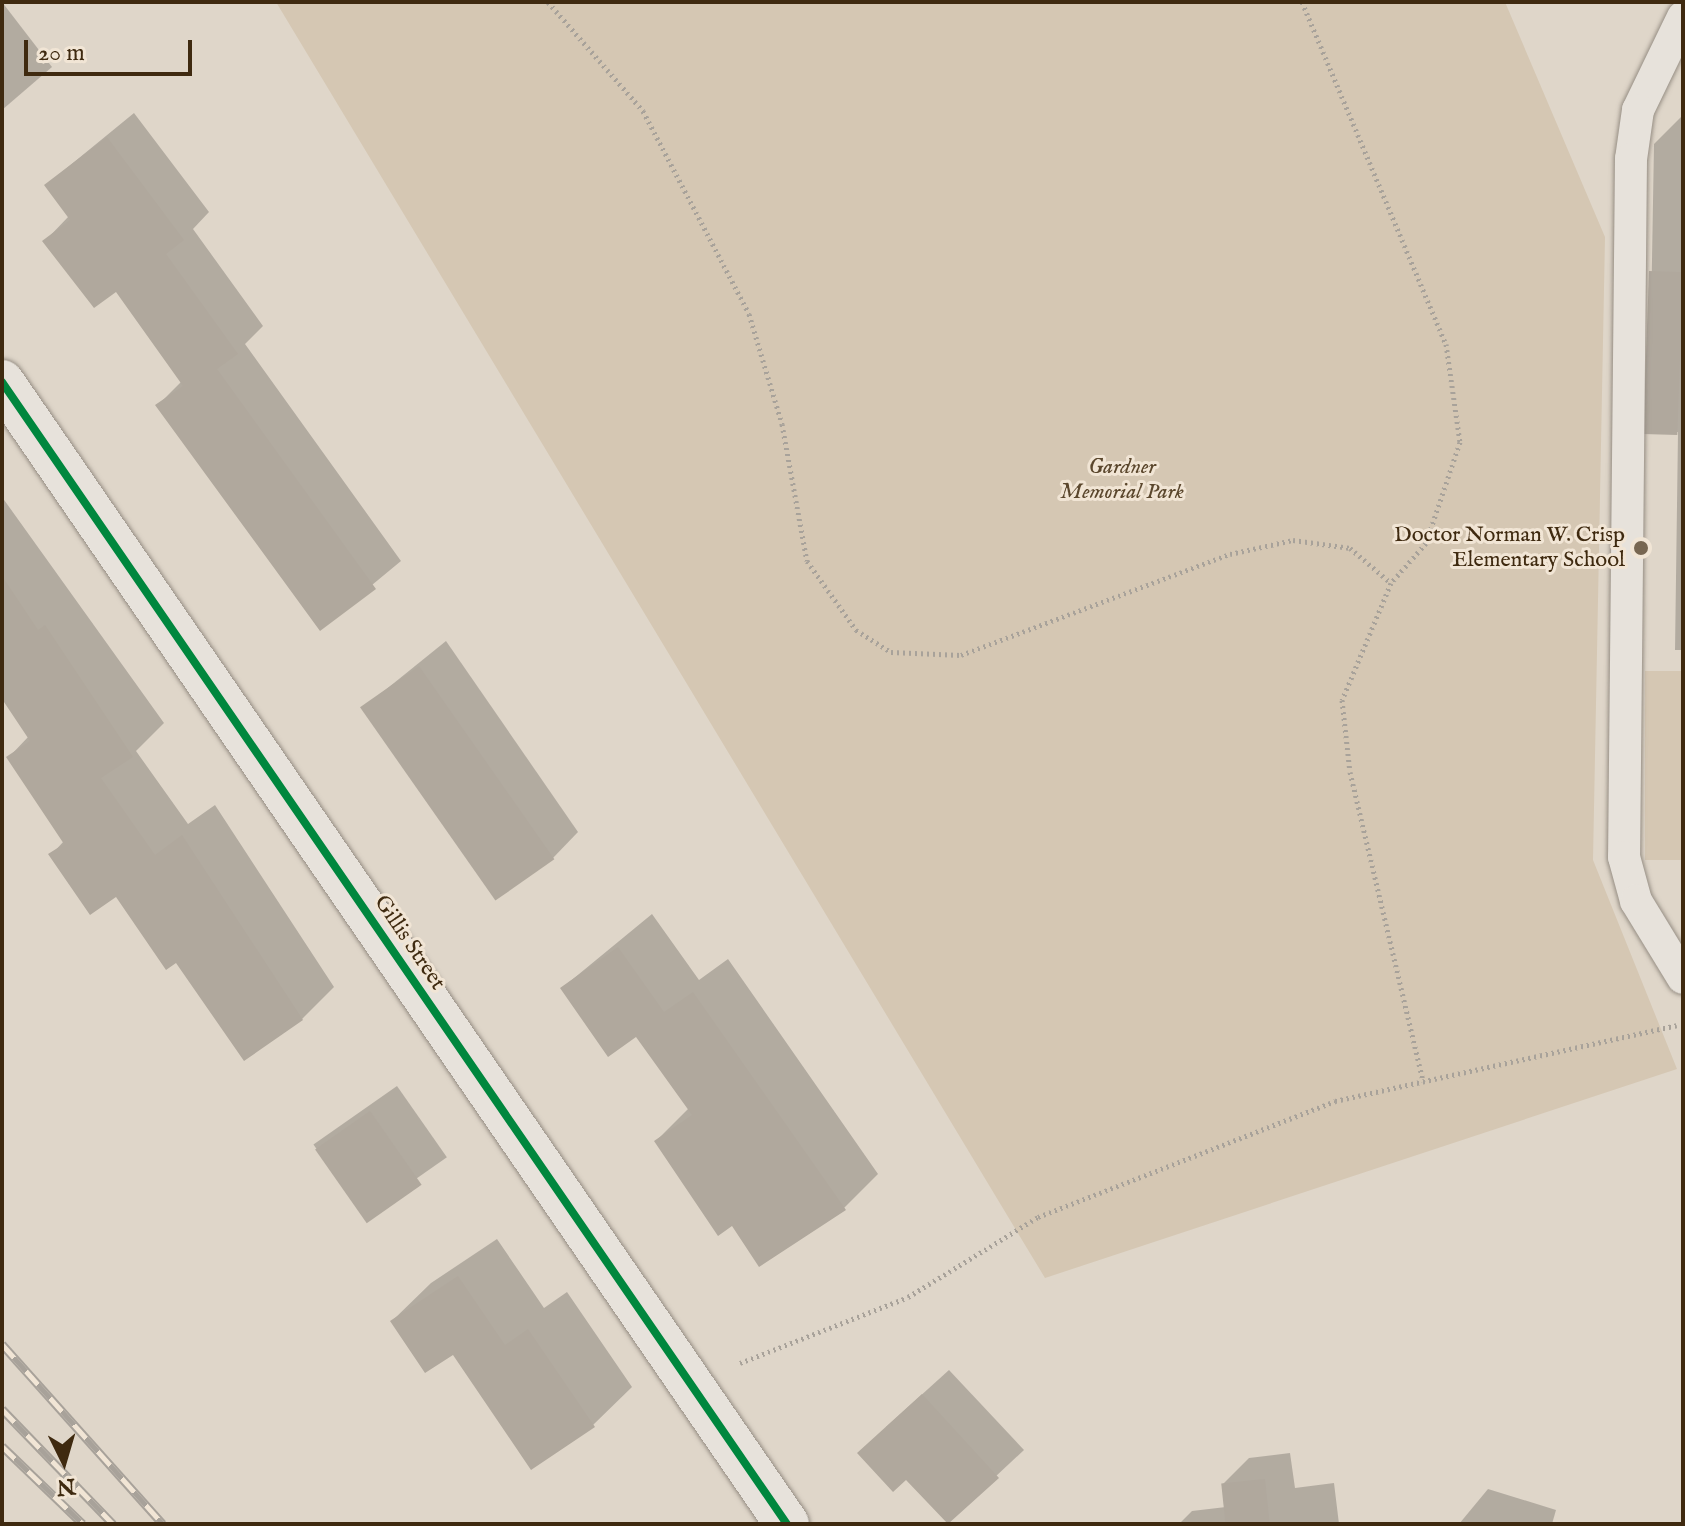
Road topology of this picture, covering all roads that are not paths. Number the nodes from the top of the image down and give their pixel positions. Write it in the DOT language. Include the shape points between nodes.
graph roads {
  1 [pos="1683,17"];
  2 [pos="2,382"];
  3 [pos="1683,978"];
  4 [pos="787,1524"];
  1 -- 3 [label="lane" via="1644,96 1631,159 1624,857 1636,901"];
  2 -- 4 [label="street, Gillis Street"];
}
